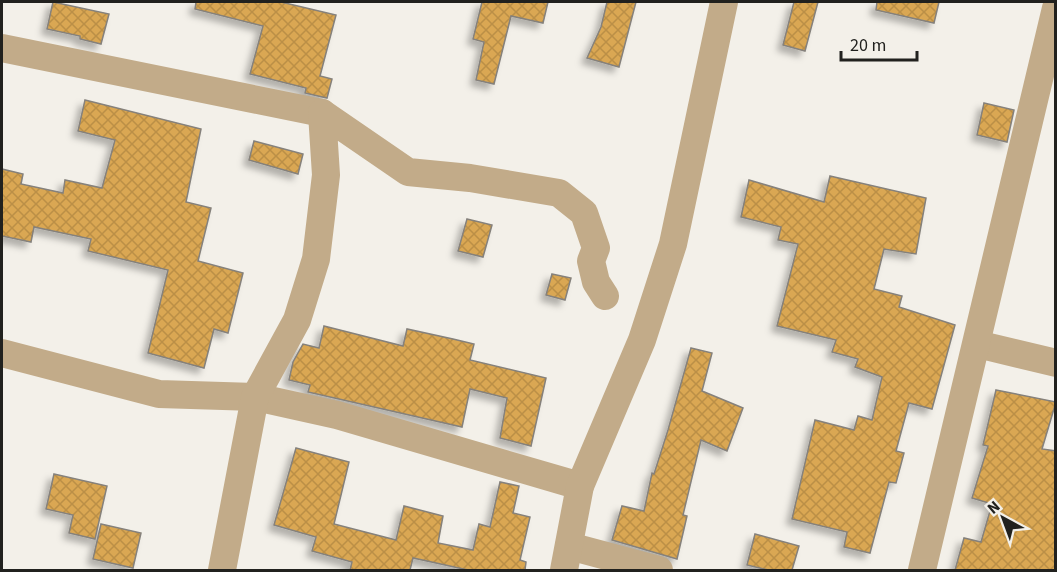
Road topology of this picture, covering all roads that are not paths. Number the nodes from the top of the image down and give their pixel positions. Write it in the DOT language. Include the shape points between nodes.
graph roads {
  1 [pos="724,2"];
  2 [pos="1056,8"];
  3 [pos="2,48"];
  4 [pos="1049,60"];
  5 [pos="322,113"];
  6 [pos="605,296"];
  7 [pos="977,345"];
  8 [pos="2,353"];
  9 [pos="1056,363"];
  10 [pos="255,397"];
  11 [pos="580,486"];
  12 [pos="566,558"];
  13 [pos="222,570"];
  14 [pos="659,570"];
  15 [pos="922,570"];
  1 -- 11 [label="street" via="674,244 642,340"];
  2 -- 4 [label="street"];
  3 -- 5 [label="street"];
  4 -- 7 [label="street" via="1004,218"];
  5 -- 6 [label="street" via="408,172 559,193 584,213 596,248 591,261 596,282"];
  5 -- 10 [label="street" via="326,175 316,259 297,320"];
  7 -- 9 [label="street"];
  7 -- 15 [label="street"];
  8 -- 10 [label="street" via="159,394"];
  10 -- 11 [label="street" via="337,415"];
  10 -- 13 [label="street"];
  11 -- 12 [label="street"];
  12 -- 14 [label="street"];
}
